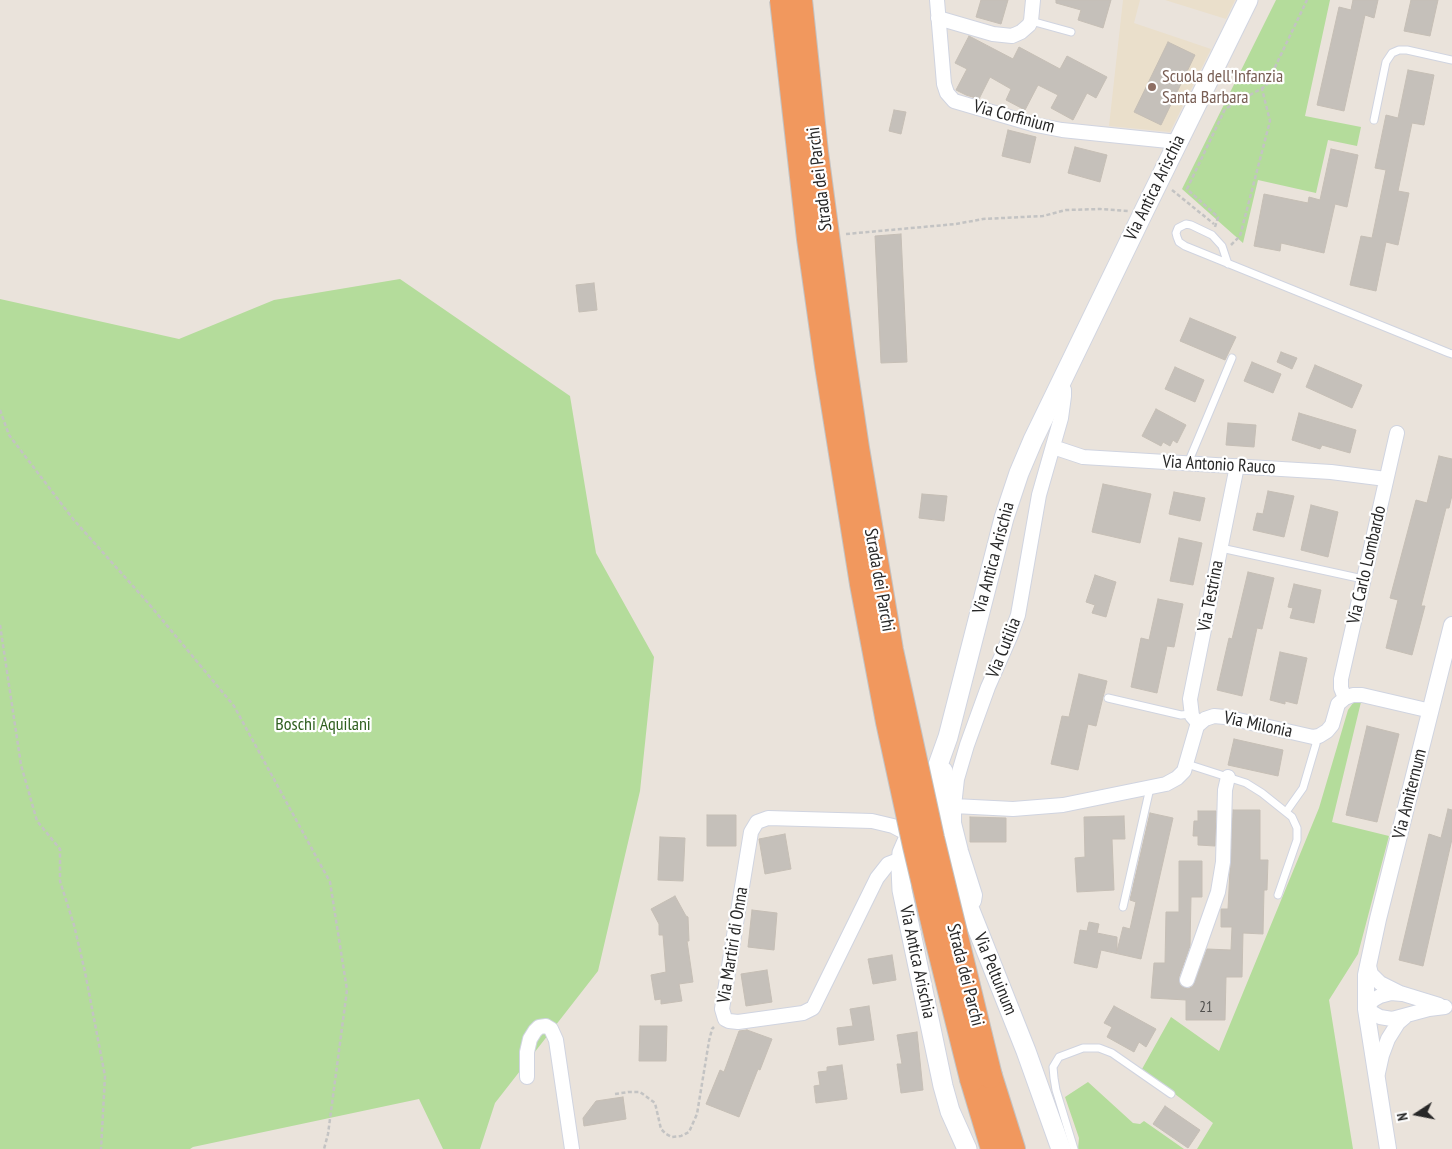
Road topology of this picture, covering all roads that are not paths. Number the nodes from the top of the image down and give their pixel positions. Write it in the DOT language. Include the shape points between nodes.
graph roads {
  1 [pos="782,0"];
  2 [pos="800,0"];
  3 [pos="937,0"];
  4 [pos="1033,0"];
  5 [pos="1248,0"];
  6 [pos="938,18"];
  7 [pos="1031,21"];
  8 [pos="1071,32"];
  9 [pos="1452,60"];
  10 [pos="1374,120"];
  11 [pos="1178,142"];
  12 [pos="1228,264"];
  13 [pos="1452,354"];
  14 [pos="1232,358"];
  15 [pos="1060,384"];
  16 [pos="1397,433"];
  17 [pos="1053,447"];
  18 [pos="1188,463"];
  19 [pos="1237,466"];
  20 [pos="1386,479"];
  21 [pos="1221,548"];
  22 [pos="1363,579"];
  23 [pos="1452,625"];
  24 [pos="1108,698"];
  25 [pos="1345,698"];
  26 [pos="1431,711"];
  27 [pos="1195,719"];
  28 [pos="1317,736"];
  29 [pos="948,737"];
  30 [pos="1187,764"];
  31 [pos="1228,777"];
  32 [pos="1150,788"];
  33 [pos="954,806"];
  34 [pos="1286,812"];
  35 [pos="910,835"];
  36 [pos="947,846"];
  37 [pos="901,863"];
  38 [pos="952,865"];
  39 [pos="1278,895"];
  40 [pos="968,906"];
  41 [pos="1123,906"];
  42 [pos="1368,962"];
  43 [pos="1187,980"];
  44 [pos="1402,994"];
  45 [pos="1449,1008"];
  46 [pos="1366,1009"];
  47 [pos="1407,1016"];
  48 [pos="527,1077"];
  49 [pos="981,1077"];
  50 [pos="1378,1086"];
  51 [pos="1171,1094"];
  52 [pos="572,1149"];
  53 [pos="967,1149"];
  54 [pos="993,1149"];
  55 [pos="1013,1149"];
  56 [pos="1061,1149"];
  57 [pos="1074,1149"];
  58 [pos="1388,1149"];
  1 -- 49 [label="highway, Strada dei Parchi, bridge" via="812,258 862,584 888,722 937,939"];
  2 -- 49 [label="highway, Strada dei Parchi, bridge" via="816,152 857,448 891,650"];
  3 -- 6 [label="street, Via Corfinium"];
  4 -- 7 [label="street"];
  5 -- 11 [label="main road, Via Antica Arischia"];
  6 -- 7 [label="street" via="1006,36 1022,32"];
  6 -- 11 [label="street, Via Corfinium" via="944,84 954,101 1062,130"];
  7 -- 8 [label="lane"];
  9 -- 10 [label="lane" via="1406,50 1392,52 1386,62"];
  11 -- 15 [label="main road, Via Antica Arischia"];
  12 -- 12 [label="lane" via="1182,244 1176,233 1180,226 1188,224 1212,235 1225,251"];
  12 -- 13 [label="lane"];
  14 -- 18 [label="lane"];
  15 -- 17 [label="street, Via Cutilia" via="1064,400"];
  15 -- 29 [label="main road, Via Antica Arischia" via="1033,440 1008,505"];
  16 -- 20 [label="street, Via Carlo Lombardo"];
  17 -- 18 [label="street, Via Antonio Rauco" via="1084,457"];
  17 -- 33 [label="street, Via Cutilia" via="1040,490 1018,615 967,745 957,779"];
  18 -- 19 [label="street, Via Antonio Rauco"];
  19 -- 20 [label="street, Via Antonio Rauco"];
  19 -- 21 [label="street, Via Testrina"];
  20 -- 22 [label="street, Via Carlo Lombardo"];
  21 -- 22 [label="lane"];
  21 -- 27 [label="street, Via Testrina" via="1190,700"];
  22 -- 25 [label="street, Via Carlo Lombardo" via="1341,679"];
  23 -- 26 [label="street, Via Amiternum"];
  24 -- 27 [label="lane"];
  25 -- 26 [label="street" via="1362,695"];
  25 -- 28 [label="street, Via Milonia" via="1338,704 1330,728"];
  26 -- 42 [label="street, Via Amiternum"];
  27 -- 28 [label="street, Via Milonia" via="1222,716"];
  27 -- 30 [label="street, Via Milonia"];
  28 -- 34 [label="lane" via="1303,788"];
  29 -- 35 [label="main road, Via Antica Arischia"];
  29 -- 36 [label="main road, Via Peltuinum" via="941,793"];
  30 -- 31 [label="lane"];
  30 -- 32 [label="street, Via Milonia" via="1177,778"];
  31 -- 34 [label="lane" via="1258,790"];
  31 -- 43 [label="street" via="1218,892"];
  32 -- 33 [label="street, Via Milonia" via="1035,808"];
  32 -- 41 [label="lane"];
  33 -- 40 [label="street, Via Cutilia" via="956,832 975,896"];
  34 -- 39 [label="lane" via="1296,824 1297,836"];
  35 -- 36 [label="main road" via="918,830 933,831"];
  35 -- 37 [label="main road, Via Antica Arischia"];
  35 -- 37 [label="street, Via Martiri di Onna" via="872,821 768,818 756,822 751,832 722,1009 724,1016 729,1021 738,1022 803,1013 813,1008 877,878 888,864"];
  36 -- 38 [label="main road, Via Peltuinum"];
  37 -- 38 [label="main road" via="910,877 929,881 944,875"];
  37 -- 53 [label="main road, Via Antica Arischia" via="902,890 943,1086"];
  38 -- 40 [label="main road, Via Peltuinum"];
  40 -- 56 [label="main road, Via Peltuinum"];
  42 -- 44 [label="street" via="1376,981"];
  42 -- 46 [label="street, Via Amiternum"];
  44 -- 45 [label="street"];
  44 -- 46 [label="street" via="1380,996"];
  45 -- 47 [label="street" via="1425,1010"];
  46 -- 47 [label="street" via="1388,1019"];
  46 -- 50 [label="street, Via Amiternum"];
  47 -- 50 [label="street" via="1398,1023 1386,1043"];
  48 -- 52 [label="street" via="530,1040 534,1031 546,1026 556,1040"];
  49 -- 54 [label="highway, Strada dei Parchi"];
  49 -- 55 [label="highway, Strada dei Parchi"];
  50 -- 58 [label="street, Via Amiternum"];
  51 -- 57 [label="lane" via="1100,1048 1083,1048 1059,1057 1053,1067 1054,1078"];
}
